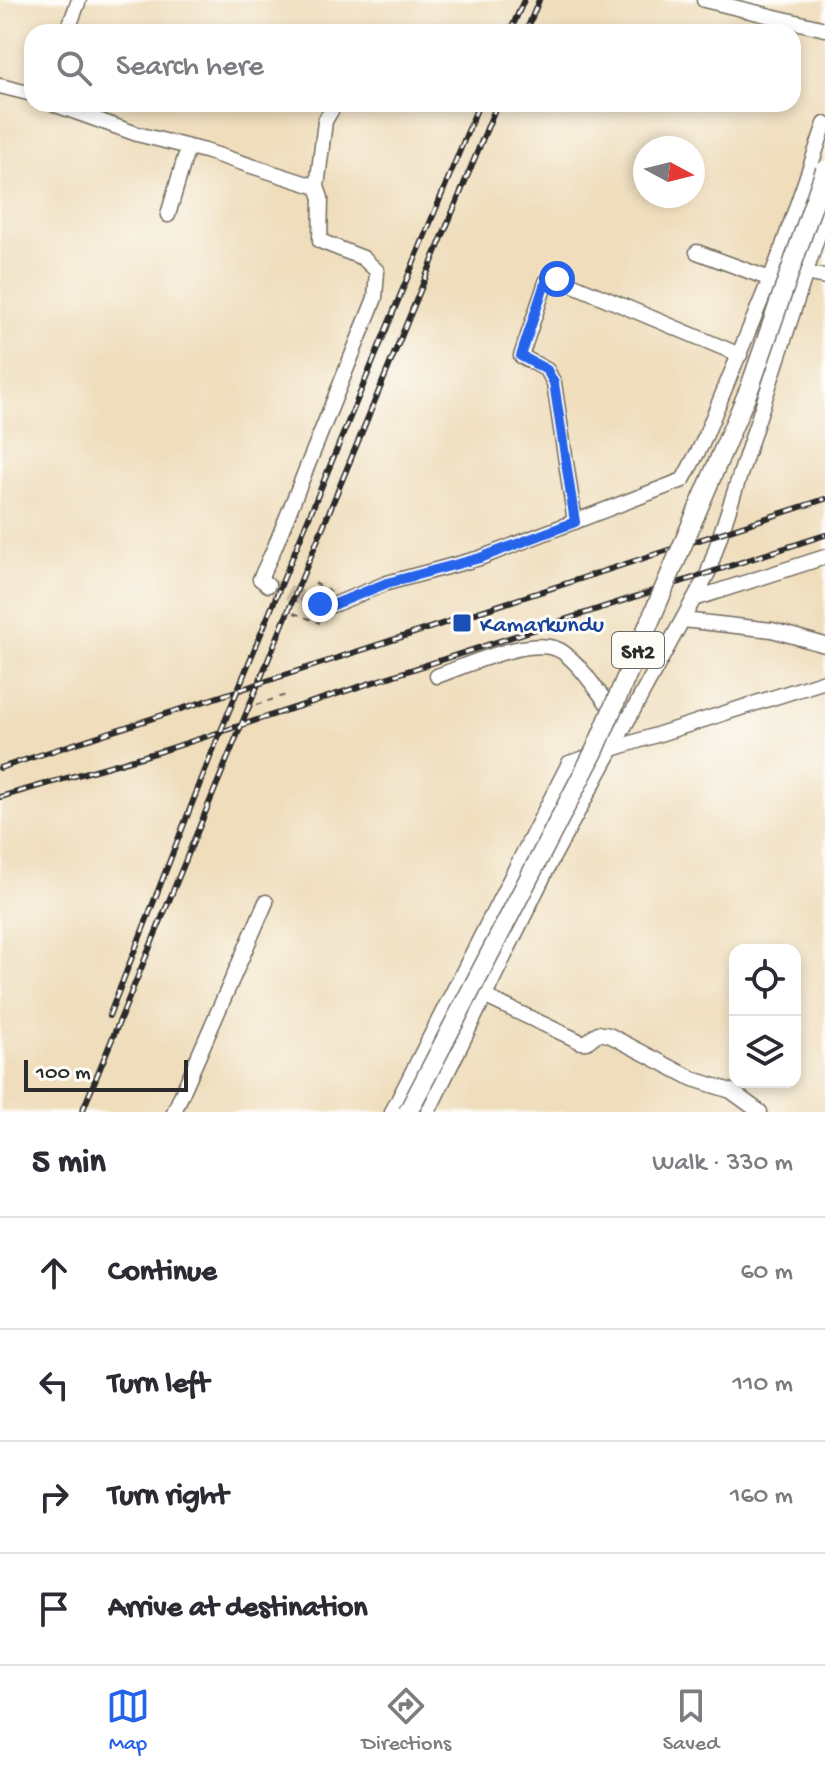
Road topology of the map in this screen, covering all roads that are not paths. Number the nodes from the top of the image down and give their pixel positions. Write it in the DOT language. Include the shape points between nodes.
graph roads {
  1 [pos="79,0"];
  2 [pos="704,0"];
  3 [pos="70,24"];
  4 [pos="825,29"];
  5 [pos="0,86"];
  6 [pos="24,92"];
  7 [pos="78,112"];
  8 [pos="330,112"];
  9 [pos="825,124"];
  10 [pos="188,147"];
  11 [pos="825,170"];
  12 [pos="317,187"];
  13 [pos="825,214"];
  14 [pos="168,215"];
  15 [pos="697,252"];
  16 [pos="805,273"];
  17 [pos="825,277"];
  18 [pos="770,279"];
  19 [pos="740,355"];
  20 [pos="575,522"];
  21 [pos="825,557"];
  22 [pos="268,585"];
  23 [pos="694,599"];
  24 [pos="309,600"];
  25 [pos="683,620"];
  26 [pos="825,645"];
  27 [pos="437,676"];
  28 [pos="825,681"];
  29 [pos="625,726"];
  30 [pos="613,749"];
  31 [pos="266,902"];
  32 [pos="486,997"];
  33 [pos="174,1112"];
  34 [pos="392,1112"];
  35 [pos="408,1112"];
  36 [pos="428,1112"];
  37 [pos="760,1112"];
  1 -- 3 [label="street"];
  2 -- 4 [label="street"];
  5 -- 6 [label="street"];
  7 -- 10 [label="street"];
  8 -- 12 [label="street"];
  9 -- 18 [label="street"];
  10 -- 12 [label="street"];
  10 -- 14 [label="street"];
  11 -- 35 [label="main road, SH2, bridge" via="750,387 601,736"];
  12 -- 22 [label="street" via="320,241 372,262 379,281 274,549 260,572"];
  13 -- 16 [label="street"];
  15 -- 18 [label="street"];
  16 -- 17 [label="street"];
  16 -- 23 [label="street" via="719,543"];
  18 -- 19 [label="street"];
  19 -- 20 [label="street" via="683,480"];
  19 -- 20 [label="street" via="571,284 553,278 546,282 521,356 547,370 554,383"];
  20 -- 24 [label="street" via="333,605"];
  21 -- 23 [label="street"];
  23 -- 25 [label="street"];
  25 -- 26 [label="street" via="772,630"];
  25 -- 29 [label="street"];
  27 -- 29 [label="street" via="549,645 565,654"];
  28 -- 30 [label="street"];
  29 -- 30 [label="street"];
  30 -- 32 [label="street" via="551,861"];
  30 -- 34 [label="street" via="574,759 563,769"];
  31 -- 33 [label="street"];
  32 -- 36 [label="street"];
  32 -- 37 [label="street" via="581,1042 598,1033 609,1035 669,1069 731,1091"];
}
